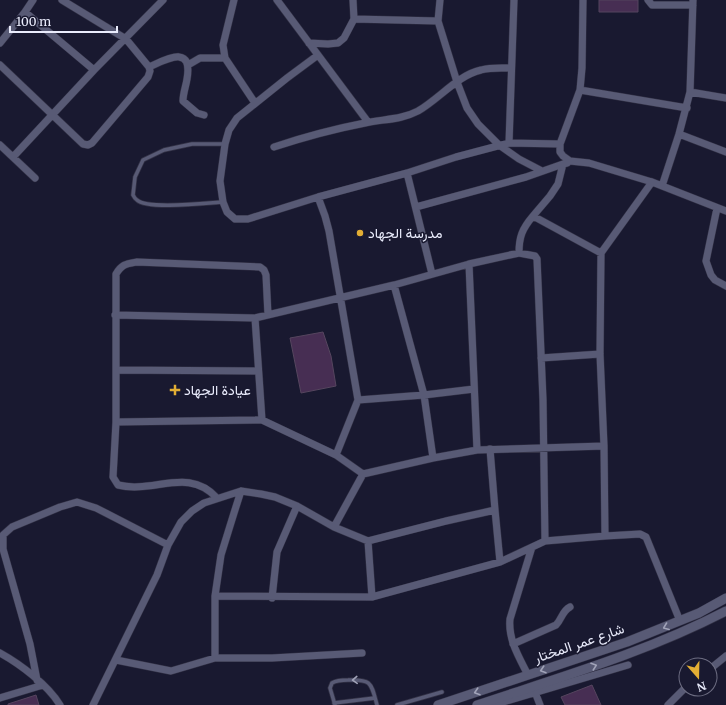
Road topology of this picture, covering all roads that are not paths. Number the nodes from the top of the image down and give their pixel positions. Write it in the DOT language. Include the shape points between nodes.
graph roads {
  1 [pos="33,0"];
  2 [pos="62,0"];
  3 [pos="163,0"];
  4 [pos="234,0"];
  5 [pos="277,0"];
  6 [pos="353,0"];
  7 [pos="440,0"];
  8 [pos="514,0"];
  9 [pos="583,0"];
  10 [pos="648,0"];
  11 [pos="693,3"];
  12 [pos="26,12"];
  13 [pos="354,19"];
  14 [pos="438,20"];
  15 [pos="126,39"];
  16 [pos="0,43"];
  17 [pos="310,43"];
  18 [pos="318,55"];
  19 [pos="225,58"];
  20 [pos="0,65"];
  21 [pos="188,65"];
  22 [pos="148,67"];
  23 [pos="511,68"];
  24 [pos="94,70"];
  25 [pos="457,82"];
  26 [pos="580,90"];
  27 [pos="690,92"];
  28 [pos="726,98"];
  29 [pos="255,103"];
  30 [pos="686,108"];
  31 [pos="204,114"];
  32 [pos="52,116"];
  33 [pos="368,122"];
  34 [pos="679,134"];
  35 [pos="509,143"];
  36 [pos="226,144"];
  37 [pos="560,144"];
  38 [pos="0,145"];
  39 [pos="499,145"];
  40 [pos="274,147"];
  41 [pos="726,152"];
  42 [pos="13,157"];
  43 [pos="574,161"];
  44 [pos="563,164"];
  45 [pos="542,171"];
  46 [pos="407,173"];
  47 [pos="35,178"];
  48 [pos="652,182"];
  49 [pos="662,186"];
  50 [pos="318,197"];
  51 [pos="223,202"];
  52 [pos="416,207"];
  53 [pos="717,208"];
  54 [pos="726,211"];
  55 [pos="533,216"];
  56 [pos="519,253"];
  57 [pos="601,253"];
  58 [pos="469,264"];
  59 [pos="432,274"];
  60 [pos="394,285"];
  61 [pos="726,286"];
  62 [pos="340,297"];
  63 [pos="115,315"];
  64 [pos="268,315"];
  65 [pos="255,318"];
  66 [pos="600,354"];
  67 [pos="541,358"];
  68 [pos="116,370"];
  69 [pos="258,370"];
  70 [pos="474,389"];
  71 [pos="424,395"];
  72 [pos="358,400"];
  73 [pos="262,420"];
  74 [pos="116,422"];
  75 [pos="604,446"];
  76 [pos="544,448"];
  77 [pos="490,449"];
  78 [pos="477,450"];
  79 [pos="336,455"];
  80 [pos="433,458"];
  81 [pos="363,474"];
  82 [pos="242,492"];
  83 [pos="217,498"];
  84 [pos="297,506"];
  85 [pos="495,510"];
  86 [pos="334,527"];
  87 [pos="604,536"];
  88 [pos="368,541"];
  89 [pos="545,541"];
  90 [pos="168,545"];
  91 [pos="532,547"];
  92 [pos="500,562"];
  93 [pos="215,596"];
  94 [pos="372,597"];
  95 [pos="272,598"];
  96 [pos="726,598"];
  97 [pos="570,607"];
  98 [pos="726,611"];
  99 [pos="680,621"];
  100 [pos="513,644"];
  101 [pos="0,653"];
  102 [pos="362,653"];
  103 [pos="726,656"];
  104 [pos="215,658"];
  105 [pos="116,660"];
  106 [pos="718,662"];
  107 [pos="628,665"];
  108 [pos="528,675"];
  109 [pos="40,682"];
  110 [pos="495,686"];
  111 [pos="442,692"];
  112 [pos="535,692"];
  113 [pos="678,696"];
  114 [pos="0,698"];
  115 [pos="375,698"];
  116 [pos="410,703"];
  117 [pos="498,703"];
  118 [pos="334,704"];
  119 [pos="60,705"];
  120 [pos="93,705"];
  121 [pos="377,705"];
  122 [pos="397,705"];
  123 [pos="438,705"];
  124 [pos="477,705"];
  125 [pos="540,705"];
  126 [pos="668,705"];
  1 -- 12 [label="street"];
  2 -- 15 [label="street"];
  3 -- 15 [label="street"];
  4 -- 19 [label="street" via="223,45"];
  5 -- 17 [label="street"];
  6 -- 13 [label="street"];
  7 -- 14 [label="street"];
  8 -- 23 [label="street"];
  9 -- 26 [label="street"];
  10 -- 11 [label="street" via="652,4"];
  11 -- 27 [label="street"];
  12 -- 16 [label="street"];
  12 -- 24 [label="street"];
  13 -- 14 [label="street"];
  13 -- 17 [label="street" via="347,34 338,43"];
  14 -- 25 [label="street"];
  15 -- 22 [label="street"];
  15 -- 24 [label="street"];
  17 -- 18 [label="street"];
  18 -- 29 [label="street"];
  18 -- 33 [label="street"];
  19 -- 21 [label="street" via="200,58"];
  19 -- 29 [label="street"];
  20 -- 32 [label="street"];
  21 -- 22 [label="street" via="186,59 181,56"];
  21 -- 31 [label="street" via="183,101 197,113"];
  22 -- 32 [label="street" via="148,77 92,143 83,144"];
  23 -- 25 [label="street" via="481,70"];
  23 -- 35 [label="street"];
  24 -- 32 [label="street"];
  25 -- 33 [label="street" via="417,111 395,119"];
  25 -- 39 [label="street" via="467,108 478,124"];
  26 -- 30 [label="street"];
  26 -- 37 [label="street"];
  27 -- 28 [label="street"];
  27 -- 30 [label="street"];
  29 -- 36 [label="street" via="237,118 229,130"];
  30 -- 34 [label="street"];
  32 -- 42 [label="street"];
  33 -- 40 [label="street"];
  34 -- 41 [label="street"];
  34 -- 49 [label="street"];
  35 -- 37 [label="street"];
  35 -- 39 [label="street"];
  36 -- 51 [label="street" via="220,181"];
  36 -- 51 [label="lane" via="192,144 164,150 143,160 134,177 133,195 137,201 146,204"];
  37 -- 43 [label="street" via="563,156"];
  38 -- 42 [label="street"];
  39 -- 45 [label="street"];
  39 -- 46 [label="street"];
  42 -- 47 [label="street"];
  43 -- 44 [label="street"];
  43 -- 48 [label="street"];
  44 -- 45 [label="street"];
  44 -- 55 [label="street" via="558,184"];
  45 -- 52 [label="street"];
  46 -- 50 [label="street"];
  46 -- 52 [label="street"];
  48 -- 49 [label="street"];
  48 -- 57 [label="street"];
  49 -- 53 [label="street"];
  50 -- 51 [label="street" via="248,219 236,218 227,212"];
  50 -- 62 [label="street" via="329,232"];
  52 -- 59 [label="street"];
  53 -- 54 [label="street"];
  53 -- 61 [label="street" via="706,261 711,275"];
  55 -- 56 [label="street" via="521,234"];
  55 -- 57 [label="street"];
  56 -- 58 [label="street"];
  56 -- 67 [label="street" via="535,256 537,259"];
  57 -- 66 [label="street"];
  58 -- 59 [label="street"];
  58 -- 70 [label="street"];
  59 -- 60 [label="street"];
  60 -- 62 [label="street"];
  60 -- 71 [label="street"];
  62 -- 64 [label="street"];
  62 -- 72 [label="street"];
  63 -- 64 [label="street" via="116,274 120,267 137,262 260,267 266,275"];
  63 -- 65 [label="street"];
  63 -- 68 [label="street"];
  64 -- 65 [label="street"];
  65 -- 69 [label="street"];
  66 -- 67 [label="street"];
  66 -- 75 [label="street"];
  67 -- 76 [label="street"];
  68 -- 69 [label="street"];
  68 -- 74 [label="street"];
  69 -- 73 [label="street"];
  70 -- 71 [label="street"];
  70 -- 78 [label="street"];
  71 -- 72 [label="street"];
  71 -- 80 [label="street"];
  72 -- 79 [label="street"];
  73 -- 74 [label="street"];
  73 -- 79 [label="street"];
  74 -- 83 [label="street" via="113,477 118,485 127,487 192,482 210,490"];
  75 -- 76 [label="street"];
  75 -- 87 [label="street"];
  76 -- 77 [label="street"];
  76 -- 89 [label="street"];
  77 -- 78 [label="street"];
  77 -- 85 [label="street"];
  78 -- 80 [label="street"];
  79 -- 81 [label="street"];
  80 -- 81 [label="street"];
  81 -- 86 [label="street"];
  82 -- 83 [label="street"];
  82 -- 84 [label="street" via="275,497"];
  82 -- 93 [label="street" via="221,555"];
  83 -- 90 [label="street" via="192,511 181,522"];
  84 -- 86 [label="street"];
  84 -- 95 [label="street" via="277,552"];
  85 -- 88 [label="street"];
  85 -- 92 [label="street"];
  86 -- 88 [label="street"];
  87 -- 89 [label="street"];
  87 -- 99 [label="street" via="640,534 646,537"];
  88 -- 94 [label="street"];
  89 -- 91 [label="street"];
  90 -- 105 [label="street"];
  90 -- 109 [label="street" via="96,508 78,502 12,528 3,536 3,549"];
  91 -- 92 [label="street"];
  91 -- 100 [label="street" via="510,619 509,628"];
  92 -- 94 [label="street"];
  93 -- 95 [label="street"];
  93 -- 104 [label="street"];
  94 -- 95 [label="street"];
  96 -- 99 [label="street, شارع عمر المختار"];
  97 -- 100 [label="street" via="556,625"];
  117 -- 98 [label="street, شارع عمر المختار, one-way" via="679,635"];
  99 -- 108 [label="street, شارع عمر المختار, one-way" via="628,642"];
  100 -- 108 [label="street"];
  101 -- 109 [label="street"];
  102 -- 104 [label="street"];
  103 -- 106 [label="street"];
  104 -- 105 [label="street" via="171,671"];
  105 -- 120 [label="street"];
  107 -- 112 [label="street"];
  108 -- 110 [label="street, شارع عمر المختار"];
  109 -- 114 [label="street"];
  109 -- 119 [label="street"];
  110 -- 117 [label="street"];
  110 -- 123 [label="street, شارع عمر المختار, one-way"];
  111 -- 116 [label="lane"];
  112 -- 117 [label="street"];
  112 -- 125 [label="street"];
  113 -- 126 [label="street"];
  115 -- 118 [label="lane"];
  115 -- 118 [label="lane, one-way" via="372,687 366,681 337,681 332,683 330,688"];
  115 -- 121 [label="lane"];
  116 -- 122 [label="lane"];
  117 -- 124 [label="street, شارع عمر المختار"];
}
